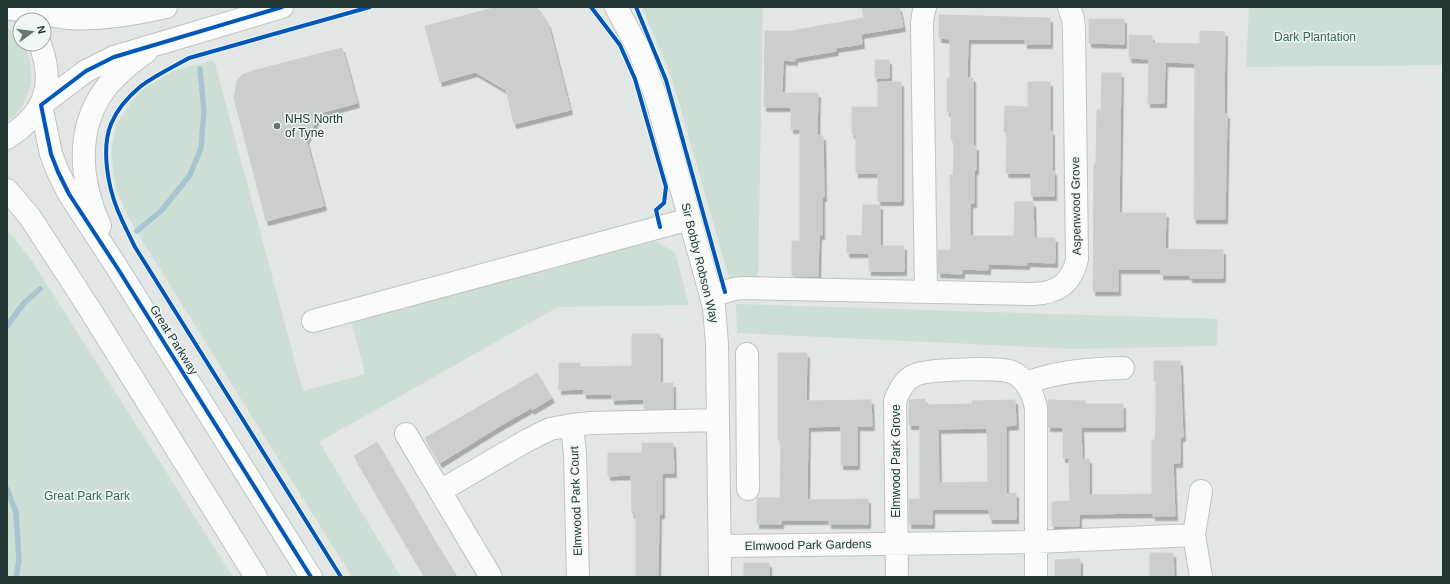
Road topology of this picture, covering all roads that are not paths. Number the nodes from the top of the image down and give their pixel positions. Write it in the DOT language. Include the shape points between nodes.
graph roads {
  1 [pos="166,7"];
  2 [pos="282,7"];
  3 [pos="925,7"];
  4 [pos="1069,7"];
  5 [pos="616,8"];
  6 [pos="52,16"];
  7 [pos="156,46"];
  8 [pos="43,52"];
  9 [pos="42,105"];
  10 [pos="7,138"];
  11 [pos="7,190"];
  12 [pos="690,219"];
  13 [pos="118,269"];
  14 [pos="926,292"];
  15 [pos="711,296"];
  16 [pos="312,321"];
  17 [pos="1123,368"];
  18 [pos="717,373"];
  19 [pos="1026,383"];
  20 [pos="718,420"];
  21 [pos="572,425"];
  22 [pos="406,434"];
  23 [pos="719,470"];
  24 [pos="1201,491"];
  25 [pos="440,492"];
  26 [pos="1194,535"];
  27 [pos="1036,542"];
  28 [pos="896,543"];
  29 [pos="720,546"];
  30 [pos="256,577"];
  31 [pos="311,577"];
  32 [pos="491,577"];
  33 [pos="578,577"];
  34 [pos="720,577"];
  35 [pos="896,577"];
  36 [pos="1036,577"];
  37 [pos="1201,577"];
  1 -- 6 [label="street" via="110,17"];
  2 -- 7 [label="street"];
  3 -- 14 [label="street" via="922,32"];
  4 -- 14 [label="street, Aspenwood Grove" via="1074,29 1077,259 1073,272 1066,283 1055,290 1040,294"];
  5 -- 12 [label="street, Sir Bobby Robson Way" via="648,72"];
  7 -- 9 [label="street" via="114,57 86,71"];
  7 -- 13 [label="street" via="132,62 106,88 94,106 84,144 86,186"];
  8 -- 9 [label="street, Great Parkway" via="46,84"];
  9 -- 10 [label="street, Great Parkway" via="21,129"];
  9 -- 13 [label="street, Great Parkway" via="51,154 58,172 80,212"];
  11 -- 30 [label="street" via="30,217 69,277"];
  12 -- 15 [label="street, Sir Bobby Robson Way"];
  12 -- 16 [label="street"];
  13 -- 31 [label="street, Great Parkway"];
  14 -- 15 [label="street, Aspenwood Grove" via="743,288"];
  15 -- 18 [label="street, Sir Bobby Robson Way" via="717,329"];
  17 -- 19 [label="street" via="1059,373"];
  18 -- 20 [label="street, Sir Bobby Robson Way"];
  18 -- 23 [label="street" via="747,363 748,480"];
  19 -- 27 [label="street" via="1033,394 1036,408"];
  19 -- 28 [label="street, Elmwood Park Grove" via="1007,371 934,370 921,372 903,384 898,392 894,411"];
  20 -- 21 [label="street"];
  20 -- 23 [label="street, Sir Bobby Robson Way"];
  21 -- 25 [label="street" via="550,429 526,441"];
  21 -- 33 [label="street, Elmwood Park Court" via="576,455"];
  22 -- 25 [label="street"];
  23 -- 29 [label="street, Sir Bobby Robson Way"];
  24 -- 26 [label="street"];
  25 -- 32 [label="street"];
  26 -- 27 [label="street, Elmwood Park Gardens"];
  26 -- 37 [label="street"];
  27 -- 28 [label="street, Elmwood Park Gardens"];
  27 -- 36 [label="street"];
  28 -- 29 [label="street, Elmwood Park Gardens"];
  28 -- 35 [label="street"];
  29 -- 34 [label="street, Sir Bobby Robson Way"];
}
